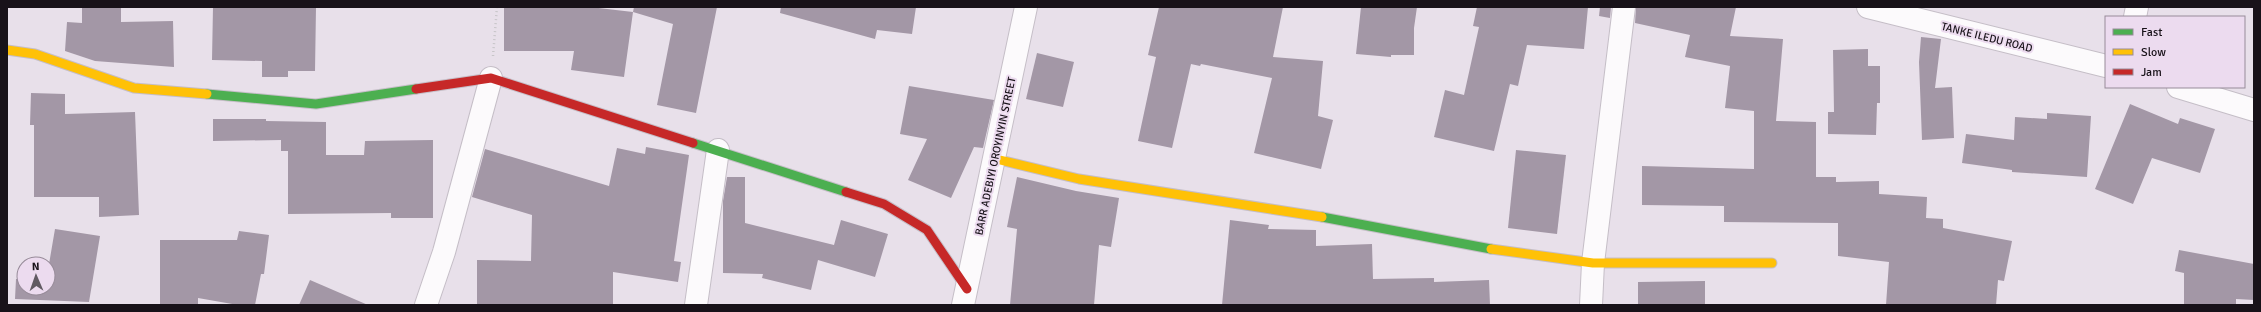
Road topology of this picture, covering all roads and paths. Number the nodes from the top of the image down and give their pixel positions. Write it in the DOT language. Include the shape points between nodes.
graph roads {
  1 [pos="497,7"];
  2 [pos="1026,7"];
  3 [pos="1624,7"];
  4 [pos="1880,8"];
  5 [pos="7,50"];
  6 [pos="2105,66"];
  7 [pos="491,78"];
  8 [pos="2181,88"];
  9 [pos="2254,110"];
  10 [pos="718,150"];
  11 [pos="996,159"];
  12 [pos="1593,262"];
  13 [pos="1772,263"];
  14 [pos="965,297"];
  15 [pos="426,305"];
  16 [pos="696,305"];
  17 [pos="1590,305"];
  1 -- 7 [label="path"];
  2 -- 11 [label="street, BARR ADEBIYI OROYINYIN STREET"];
  3 -- 12 [label="street"];
  4 -- 6 [label="street, TANKE ILEDU ROAD"];
  5 -- 7 [label="street" via="35,54 134,88 316,104"];
  7 -- 10 [label="street"];
  7 -- 15 [label="street" via="444,252"];
  8 -- 9 [label="street"];
  10 -- 14 [label="street" via="884,204 927,230"];
  10 -- 16 [label="street"];
  11 -- 12 [label="street" via="1079,179 1292,211 1505,252"];
  11 -- 14 [label="street, BARR ADEBIYI OROYINYIN STREET"];
  12 -- 13 [label="street"];
  12 -- 17 [label="street"];
}
